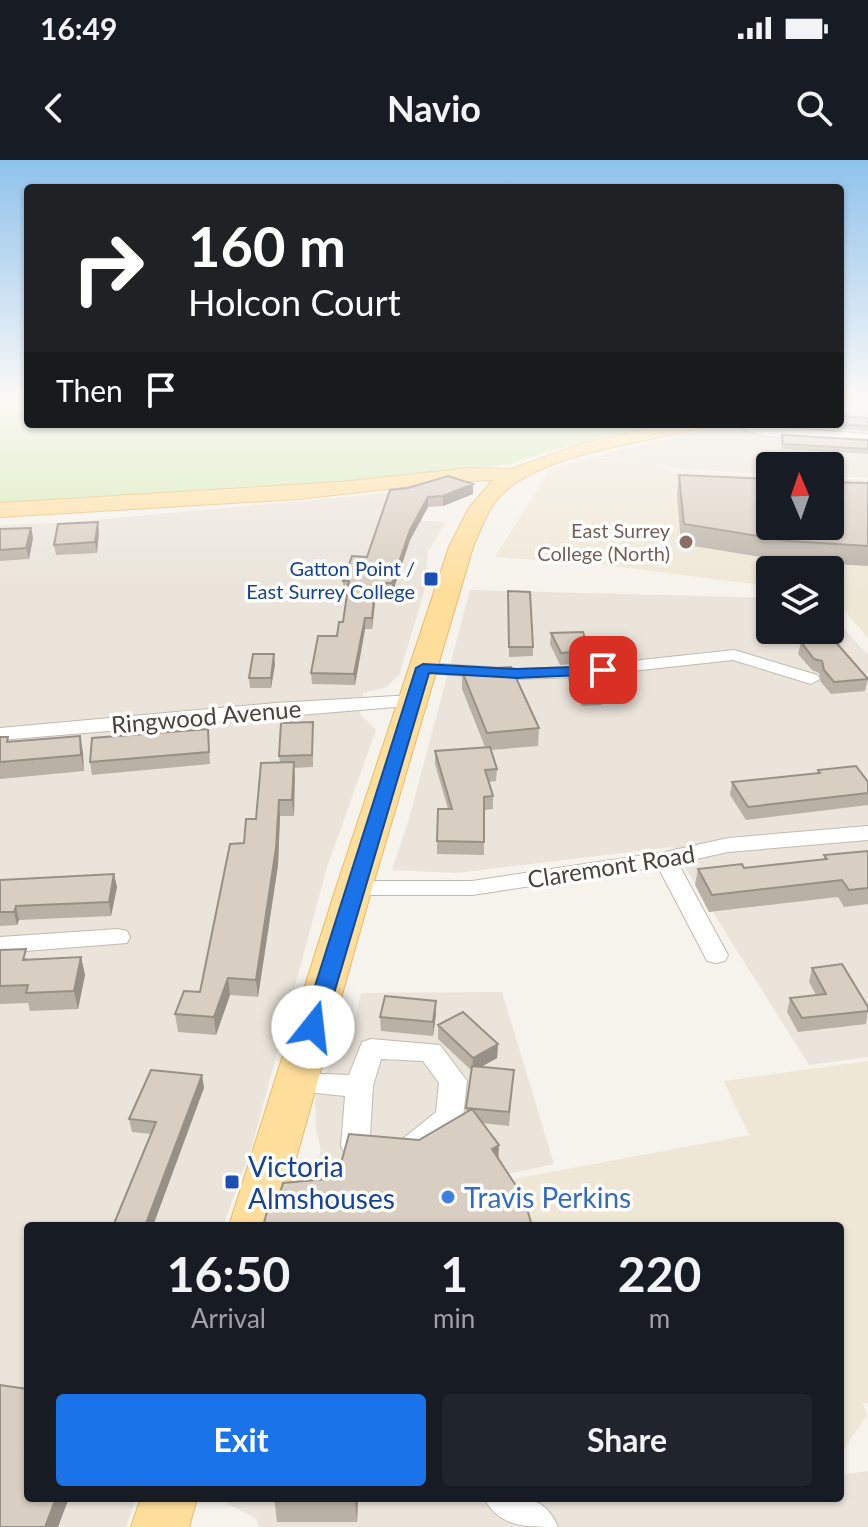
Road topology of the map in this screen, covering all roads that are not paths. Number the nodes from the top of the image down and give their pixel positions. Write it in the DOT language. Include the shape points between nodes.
graph roads {
  1 [pos="538,463"];
  2 [pos="512,475"];
  3 [pos="0,510"];
  4 [pos="811,679"];
  5 [pos="418,685"];
  6 [pos="0,734"];
  7 [pos="868,833"];
  8 [pos="665,859"];
  9 [pos="354,888"];
  10 [pos="118,937"];
  11 [pos="0,945"];
  12 [pos="716,955"];
  13 [pos="297,1083"];
  14 [pos="359,1086"];
  15 [pos="254,1222"];
  16 [pos="168,1502"];
  17 [pos="507,1502"];
  18 [pos="160,1527"];
  19 [pos="539,1527"];
  1 -- 2 [label="main road"];
  2 -- 3 [label="main road" via="482,473 270,494"];
  2 -- 5 [label="main road" via="495,489 461,547"];
  4 -- 5 [label="street, Ringwood Avenue" via="734,655"];
  5 -- 6 [label="street, Ringwood Avenue" via="276,709"];
  5 -- 9 [label="main road"];
  7 -- 8 [label="street, Claremont Road" via="728,845"];
  8 -- 9 [label="street, Claremont Road" via="472,888"];
  8 -- 12 [label="street"];
  9 -- 13 [label="main road"];
  10 -- 11 [label="street"];
  13 -- 14 [label="street"];
  13 -- 15 [label="main road"];
  16 -- 18 [label="main road"];
  17 -- 19 [label="street"];
}
